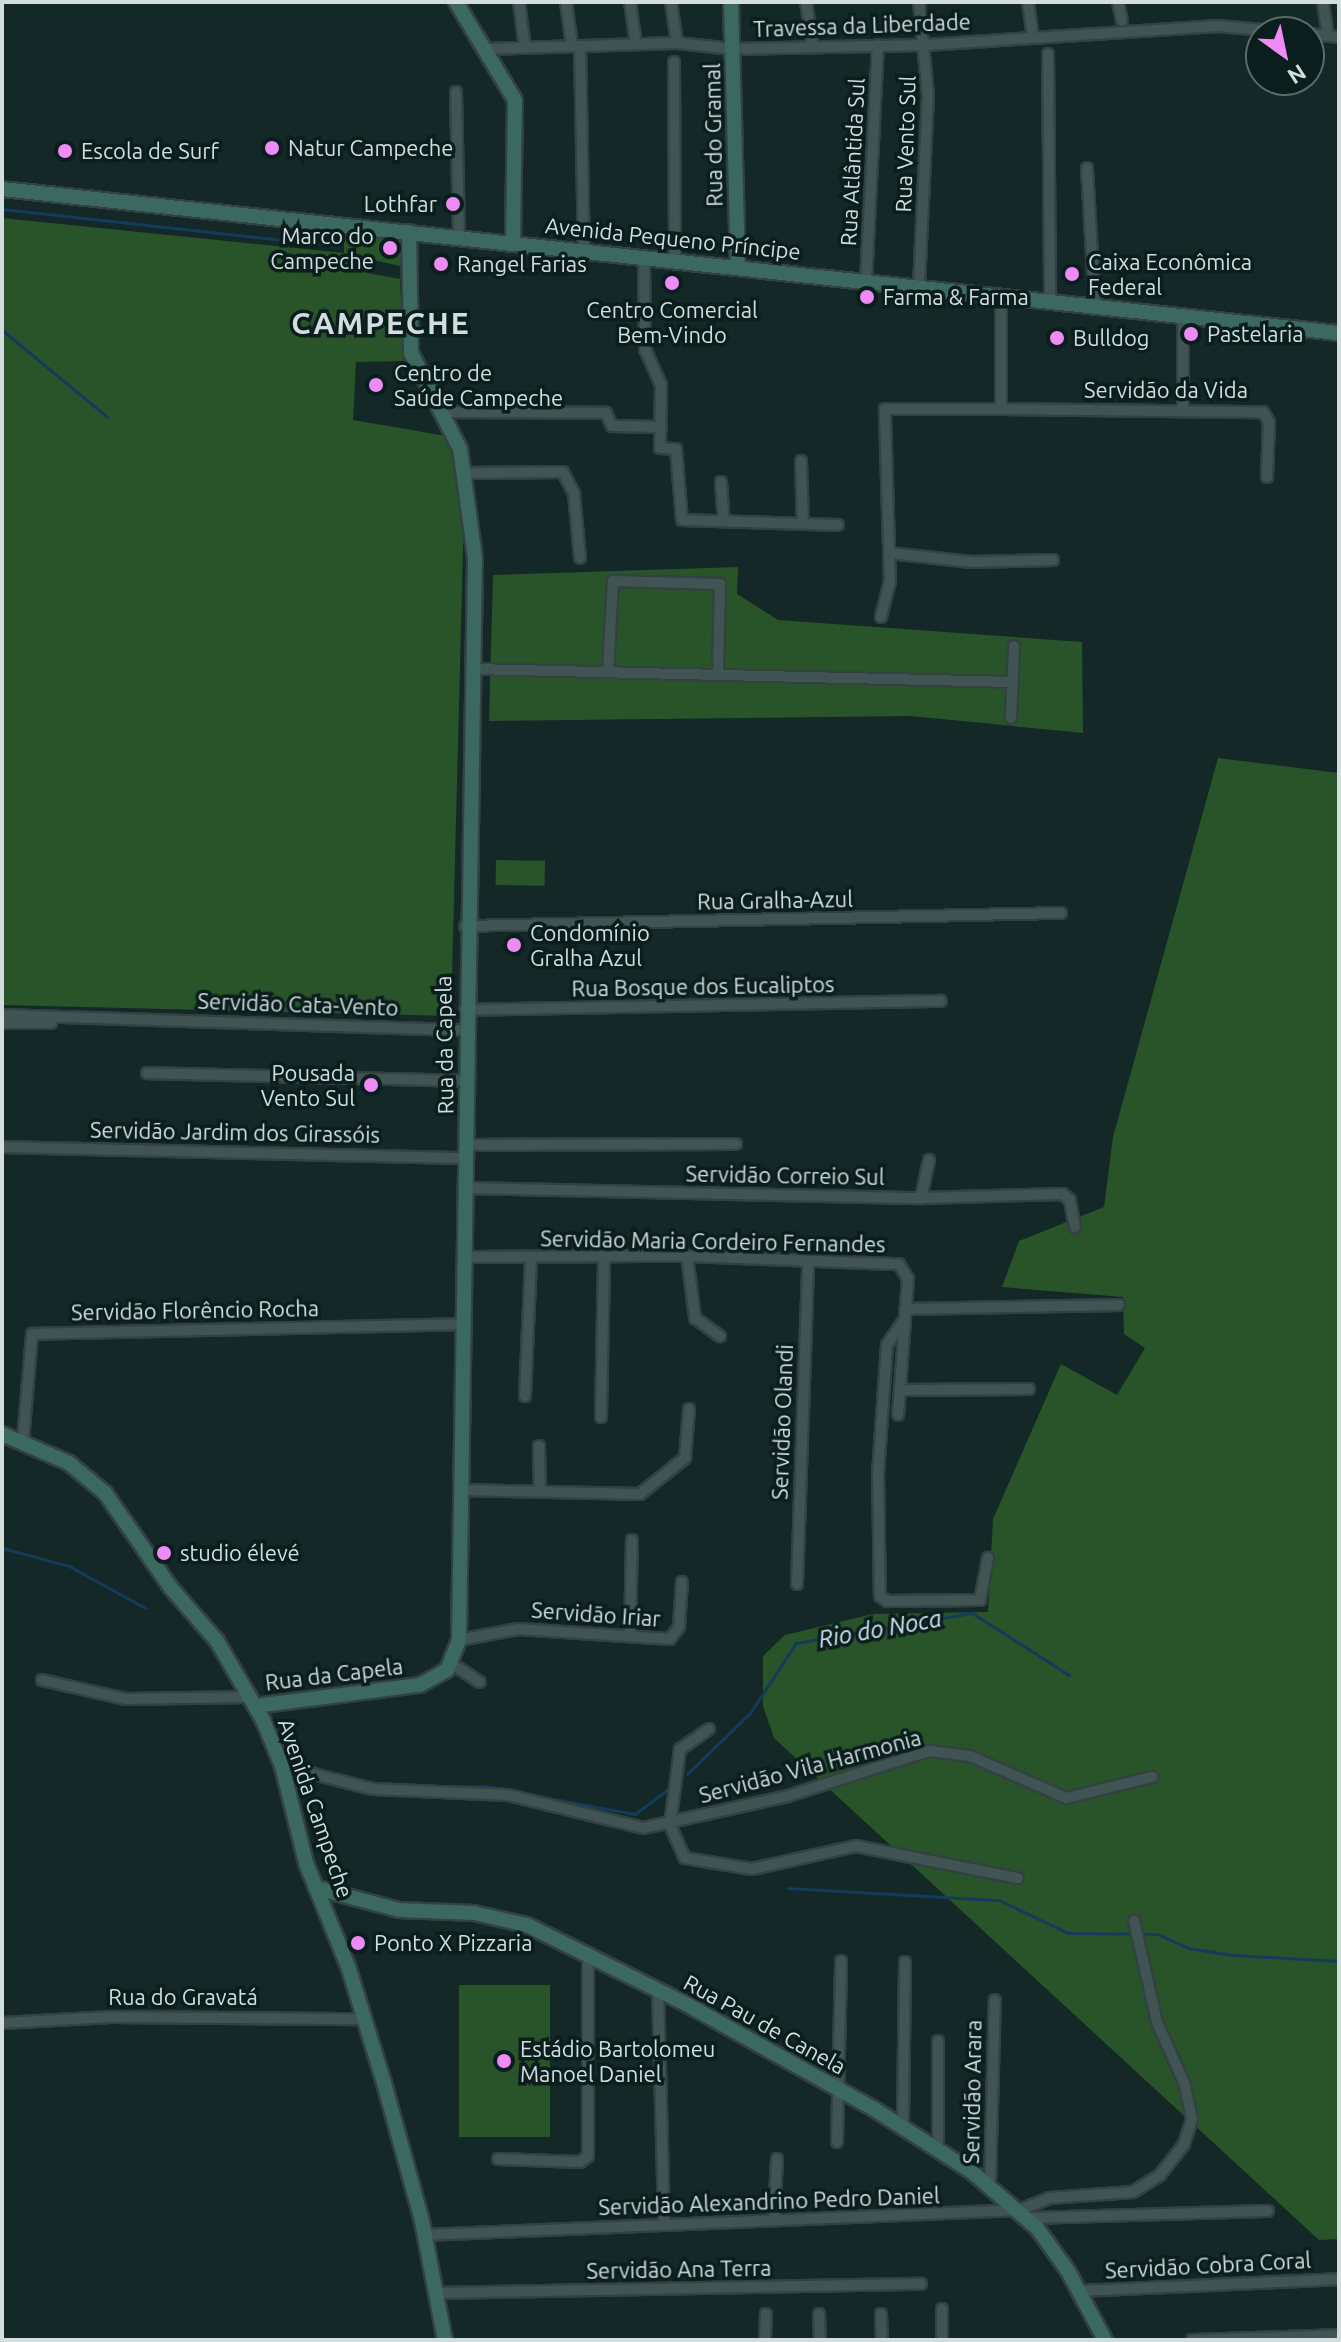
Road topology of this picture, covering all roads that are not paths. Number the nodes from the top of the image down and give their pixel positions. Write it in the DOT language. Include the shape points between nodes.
graph roads {
  1 [pos="456,2"];
  2 [pos="519,2"];
  3 [pos="566,2"];
  4 [pos="630,2"];
  5 [pos="671,2"];
  6 [pos="731,2"];
  7 [pos="806,2"];
  8 [pos="919,2"];
  9 [pos="1028,2"];
  10 [pos="1118,2"];
  11 [pos="1323,2"];
  12 [pos="1122,21"];
  13 [pos="1245,28"];
  14 [pos="1033,37"];
  15 [pos="1333,37"];
  16 [pos="677,43"];
  17 [pos="636,44"];
  18 [pos="878,45"];
  19 [pos="925,45"];
  20 [pos="576,46"];
  21 [pos="813,47"];
  22 [pos="525,48"];
  23 [pos="486,49"];
  24 [pos="733,49"];
  25 [pos="1048,54"];
  26 [pos="674,62"];
  27 [pos="456,92"];
  28 [pos="1087,168"];
  29 [pos="2,189"];
  30 [pos="409,232"];
  31 [pos="459,237"];
  32 [pos="513,243"];
  33 [pos="584,251"];
  34 [pos="644,257"];
  35 [pos="675,261"];
  36 [pos="738,267"];
  37 [pos="866,281"];
  38 [pos="919,287"];
  39 [pos="1001,296"];
  40 [pos="1050,302"];
  41 [pos="1095,306"];
  42 [pos="1183,316"];
  43 [pos="1339,333"];
  44 [pos="1001,409"];
  45 [pos="1183,411"];
  46 [pos="440,412"];
  47 [pos="661,427"];
  48 [pos="801,461"];
  49 [pos="465,473"];
  50 [pos="1267,477"];
  51 [pos="721,482"];
  52 [pos="724,521"];
  53 [pos="803,523"];
  54 [pos="838,525"];
  55 [pos="889,553"];
  56 [pos="580,558"];
  57 [pos="1053,560"];
  58 [pos="881,617"];
  59 [pos="1014,646"];
  60 [pos="473,669"];
  61 [pos="608,672"];
  62 [pos="718,675"];
  63 [pos="1013,682"];
  64 [pos="1011,718"];
  65 [pos="1061,913"];
  66 [pos="465,926"];
  67 [pos="941,1001"];
  68 [pos="465,1010"];
  69 [pos="2,1015"];
  70 [pos="42,1020"];
  71 [pos="2,1023"];
  72 [pos="465,1030"];
  73 [pos="147,1073"];
  74 [pos="466,1081"];
  75 [pos="736,1144"];
  76 [pos="2,1147"];
  77 [pos="467,1152"];
  78 [pos="929,1160"];
  79 [pos="467,1188"];
  80 [pos="921,1198"];
  81 [pos="1075,1228"];
  82 [pos="604,1256"];
  83 [pos="687,1256"];
  84 [pos="467,1257"];
  85 [pos="531,1257"];
  86 [pos="808,1261"];
  87 [pos="1119,1305"];
  88 [pos="905,1315"];
  89 [pos="466,1324"];
  90 [pos="720,1336"];
  91 [pos="1029,1389"];
  92 [pos="900,1390"];
  93 [pos="525,1396"];
  94 [pos="689,1409"];
  95 [pos="898,1415"];
  96 [pos="601,1417"];
  97 [pos="2,1434"];
  98 [pos="23,1440"];
  99 [pos="539,1446"];
  100 [pos="462,1490"];
  101 [pos="540,1492"];
  102 [pos="632,1540"];
  103 [pos="988,1558"];
  104 [pos="682,1582"];
  105 [pos="797,1584"];
  106 [pos="630,1635"];
  107 [pos="459,1640"];
  108 [pos="452,1664"];
  109 [pos="42,1680"];
  110 [pos="480,1682"];
  111 [pos="252,1701"];
  112 [pos="709,1729"];
  113 [pos="282,1766"];
  114 [pos="1152,1777"];
  115 [pos="670,1825"];
  116 [pos="1018,1878"];
  117 [pos="317,1888"];
  118 [pos="1136,1929"];
  119 [pos="588,1957"];
  120 [pos="841,1961"];
  121 [pos="905,1962"];
  122 [pos="658,1990"];
  123 [pos="995,2000"];
  124 [pos="365,2019"];
  125 [pos="2,2023"];
  126 [pos="938,2041"];
  127 [pos="838,2091"];
  128 [pos="903,2126"];
  129 [pos="837,2142"];
  130 [pos="938,2149"];
  131 [pos="498,2159"];
  132 [pos="777,2159"];
  133 [pos="990,2185"];
  134 [pos="1268,2211"];
  135 [pos="1024,2214"];
  136 [pos="774,2220"];
  137 [pos="664,2222"];
  138 [pos="425,2235"];
  139 [pos="1339,2279"];
  140 [pos="921,2284"];
  141 [pos="1079,2291"];
  142 [pos="438,2293"];
  143 [pos="942,2309"];
  144 [pos="766,2314"];
  145 [pos="819,2314"];
  146 [pos="881,2314"];
  147 [pos="1339,2335"];
  148 [pos="445,2340"];
  149 [pos="765,2340"];
  150 [pos="820,2340"];
  151 [pos="882,2340"];
  152 [pos="942,2340"];
  153 [pos="1105,2340"];
  154 [pos="1192,2340"];
  1 -- 23 [label="main road"];
  2 -- 22 [label="street"];
  3 -- 20 [label="street"];
  4 -- 17 [label="street"];
  5 -- 16 [label="street"];
  6 -- 24 [label="main road, Rua do Gramal"];
  7 -- 21 [label="street"];
  8 -- 19 [label="street, Rua Vento Sul"];
  9 -- 14 [label="street"];
  10 -- 12 [label="street"];
  11 -- 15 [label="street"];
  13 -- 14 [label="street, Travessa da Liberdade"];
  14 -- 19 [label="street, Travessa da Liberdade"];
  16 -- 17 [label="street, Travessa da Liberdade"];
  16 -- 24 [label="street, Travessa da Liberdade"];
  17 -- 20 [label="street, Travessa da Liberdade"];
  18 -- 19 [label="street, Travessa da Liberdade"];
  18 -- 21 [label="street, Travessa da Liberdade"];
  18 -- 37 [label="street, Rua Atlântida Sul"];
  19 -- 38 [label="street, Rua Vento Sul" via="928,95"];
  20 -- 22 [label="street, Travessa da Liberdade"];
  20 -- 33 [label="street"];
  21 -- 24 [label="street, Travessa da Liberdade"];
  22 -- 23 [label="street, Travessa da Liberdade"];
  23 -- 32 [label="main road" via="516,106"];
  24 -- 36 [label="main road, Rua do Gramal"];
  25 -- 40 [label="street"];
  26 -- 35 [label="street"];
  27 -- 31 [label="street"];
  28 -- 41 [label="street"];
  29 -- 30 [label="main road, Avenida Pequeno Príncipe"];
  30 -- 31 [label="main road, Avenida Pequeno Príncipe"];
  30 -- 46 [label="main road, Rua da Capela" via="411,353"];
  31 -- 32 [label="main road, Avenida Pequeno Príncipe"];
  32 -- 33 [label="main road, Avenida Pequeno Príncipe"];
  33 -- 34 [label="main road, Avenida Pequeno Príncipe"];
  34 -- 35 [label="main road, Avenida Pequeno Príncipe"];
  34 -- 47 [label="street" via="645,349 661,385"];
  35 -- 36 [label="main road, Avenida Pequeno Príncipe"];
  36 -- 37 [label="main road, Avenida Pequeno Príncipe"];
  37 -- 38 [label="main road, Avenida Pequeno Príncipe"];
  38 -- 39 [label="main road, Avenida Pequeno Príncipe"];
  39 -- 40 [label="main road, Avenida Pequeno Príncipe"];
  39 -- 44 [label="street"];
  40 -- 41 [label="main road, Avenida Pequeno Príncipe"];
  41 -- 42 [label="main road, Avenida Pequeno Príncipe"];
  42 -- 43 [label="main road, Avenida Pequeno Príncipe"];
  42 -- 45 [label="street"];
  44 -- 45 [label="street, Servidão da Vida"];
  44 -- 55 [label="street, Servidão da Vida" via="885,409"];
  45 -- 50 [label="street, Servidão da Vida" via="1263,412 1269,422"];
  46 -- 47 [label="street" via="606,413 612,426"];
  46 -- 49 [label="main road, Rua da Capela" via="455,437"];
  47 -- 52 [label="street" via="660,448 676,449 682,520"];
  48 -- 53 [label="street"];
  49 -- 56 [label="street" via="563,472 574,494"];
  49 -- 60 [label="main road, Rua da Capela" via="475,558"];
  51 -- 52 [label="street"];
  52 -- 53 [label="street"];
  53 -- 54 [label="street"];
  55 -- 57 [label="street" via="972,562"];
  55 -- 58 [label="street" via="889,589"];
  59 -- 63 [label="street"];
  60 -- 61 [label="street"];
  60 -- 66 [label="main road, Rua da Capela"];
  61 -- 62 [label="street"];
  61 -- 62 [label="street" via="613,581 720,584"];
  62 -- 63 [label="street"];
  63 -- 64 [label="street"];
  65 -- 66 [label="street, Rua Gralha-Azul"];
  66 -- 68 [label="main road, Rua da Capela"];
  67 -- 68 [label="street, Rua Bosque dos Eucaliptos"];
  68 -- 72 [label="main road, Rua da Capela"];
  69 -- 70 [label="street, Servidão Cata-Vento"];
  70 -- 71 [label="street, Servidão Cata-Vento"];
  70 -- 72 [label="street, Servidão Cata-Vento" via="177,1019"];
  72 -- 74 [label="main road, Rua da Capela"];
  73 -- 74 [label="street"];
  74 -- 77 [label="main road, Rua da Capela"];
  75 -- 77 [label="street, Servidão Jardim dos Girassóis"];
  76 -- 77 [label="street, Servidão Jardim dos Girassóis"];
  77 -- 79 [label="main road, Rua da Capela"];
  78 -- 80 [label="street"];
  79 -- 80 [label="street, Servidão Correio Sul"];
  79 -- 84 [label="main road, Rua da Capela"];
  80 -- 81 [label="street, Servidão Correio Sul" via="1063,1194 1070,1200"];
  82 -- 83 [label="street, Servidão Maria Cordeiro Fernandes"];
  82 -- 85 [label="street, Servidão Maria Cordeiro Fernandes"];
  82 -- 96 [label="street"];
  83 -- 86 [label="street, Servidão Maria Cordeiro Fernandes"];
  83 -- 90 [label="street" via="695,1318"];
  84 -- 85 [label="street, Servidão Maria Cordeiro Fernandes"];
  84 -- 89 [label="main road, Rua da Capela"];
  85 -- 93 [label="street"];
  86 -- 88 [label="street, Servidão Maria Cordeiro Fernandes" via="899,1264 908,1274"];
  86 -- 105 [label="street, Servidão Olandi"];
  87 -- 88 [label="street"];
  88 -- 92 [label="street, Servidão Maria Cordeiro Fernandes"];
  88 -- 103 [label="street" via="887,1345 878,1473 880,1596 887,1601 980,1600"];
  89 -- 98 [label="street, Servidão Florêncio Rocha" via="32,1334"];
  89 -- 100 [label="main road, Rua da Capela"];
  91 -- 92 [label="street"];
  92 -- 95 [label="street, Servidão Maria Cordeiro Fernandes"];
  94 -- 101 [label="street" via="685,1458 649,1490 613,1497"];
  97 -- 98 [label="main road, Avenida Campeche"];
  98 -- 111 [label="main road, Avenida Campeche" via="79,1469 116,1505 171,1588 217,1641"];
  99 -- 101 [label="street"];
  100 -- 101 [label="street"];
  100 -- 107 [label="main road, Rua da Capela"];
  102 -- 106 [label="street"];
  104 -- 106 [label="street, Servidão Iriar" via="675,1635"];
  106 -- 107 [label="street, Servidão Iriar" via="518,1629"];
  107 -- 108 [label="main road, Rua da Capela"];
  108 -- 110 [label="street"];
  108 -- 111 [label="main road, Rua da Capela" via="420,1685"];
  109 -- 111 [label="street, Rua da Capela" via="125,1699"];
  111 -- 113 [label="main road, Avenida Campeche"];
  112 -- 115 [label="street" via="680,1749"];
  113 -- 115 [label="street, Servidão Vila Harmonia" via="363,1788 490,1792 623,1826"];
  113 -- 117 [label="main road, Avenida Campeche"];
  114 -- 115 [label="street, Servidão Vila Harmonia" via="1066,1798 970,1756 929,1751 799,1793"];
  115 -- 116 [label="street" via="685,1858 737,1868 856,1846"];
  117 -- 119 [label="main road, Rua Pau de Canela" via="399,1910 474,1913 512,1921"];
  117 -- 124 [label="main road, Avenida Campeche"];
  118 -- 135 [label="street" via="1157,2022 1185,2085 1192,2119 1188,2137 1160,2175 1133,2192 1049,2198"];
  119 -- 122 [label="main road, Rua Pau de Canela"];
  119 -- 131 [label="street" via="588,2156 580,2162"];
  120 -- 127 [label="street"];
  121 -- 128 [label="street"];
  122 -- 127 [label="main road, Rua Pau de Canela"];
  122 -- 137 [label="street"];
  123 -- 133 [label="street, Servidão Arara"];
  124 -- 125 [label="street, Rua do Gravatá"];
  124 -- 138 [label="main road, Avenida Campeche"];
  126 -- 130 [label="street"];
  127 -- 128 [label="main road, Rua Pau de Canela"];
  127 -- 129 [label="street"];
  128 -- 130 [label="main road, Rua Pau de Canela"];
  130 -- 133 [label="main road, Rua Pau de Canela"];
  132 -- 136 [label="street"];
  133 -- 135 [label="main road, Rua Pau de Canela"];
  134 -- 135 [label="street, Servidão Alexandrino Pedro Daniel"];
  135 -- 136 [label="street, Servidão Alexandrino Pedro Daniel"];
  135 -- 141 [label="main road, Rua Pau de Canela"];
  136 -- 137 [label="street, Servidão Alexandrino Pedro Daniel"];
  137 -- 138 [label="street, Servidão Alexandrino Pedro Daniel" via="534,2234"];
  138 -- 142 [label="main road, Avenida Campeche"];
  139 -- 141 [label="street, Servidão Cobra Coral"];
  140 -- 142 [label="street, Servidão Ana Terra"];
  141 -- 153 [label="main road, Rua Pau de Canela"];
  142 -- 148 [label="main road, Avenida Campeche"];
  143 -- 152 [label="street"];
  144 -- 149 [label="street"];
  145 -- 150 [label="street"];
  146 -- 151 [label="street"];
  147 -- 154 [label="street"];
}
